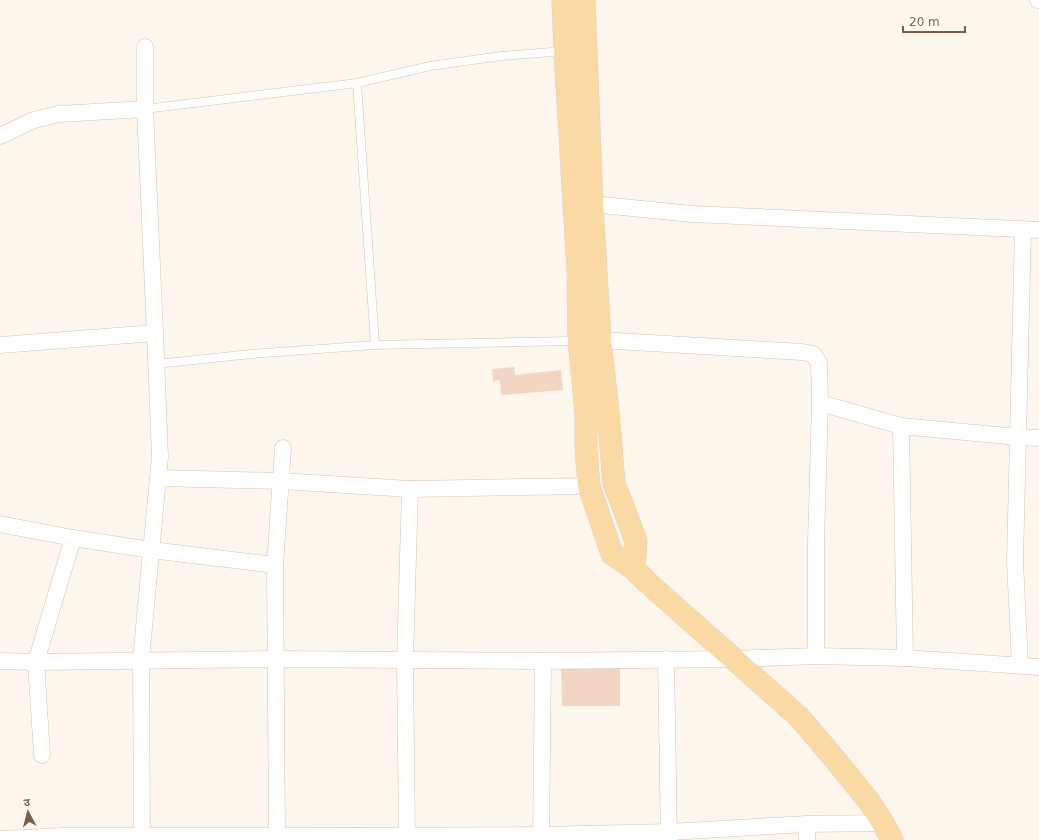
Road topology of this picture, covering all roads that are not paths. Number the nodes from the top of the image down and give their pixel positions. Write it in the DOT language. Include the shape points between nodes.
graph roads {
  1 [pos="563,0"];
  2 [pos="584,0"];
  3 [pos="145,47"];
  4 [pos="565,51"];
  5 [pos="357,83"];
  6 [pos="145,108"];
  7 [pos="0,136"];
  8 [pos="592,204"];
  9 [pos="1023,229"];
  10 [pos="1039,230"];
  11 [pos="155,333"];
  12 [pos="589,340"];
  13 [pos="0,345"];
  14 [pos="375,345"];
  15 [pos="156,364"];
  16 [pos="820,403"];
  17 [pos="900,426"];
  18 [pos="1018,437"];
  19 [pos="1039,438"];
  20 [pos="282,448"];
  21 [pos="158,478"];
  22 [pos="280,481"];
  23 [pos="590,486"];
  24 [pos="410,489"];
  25 [pos="0,524"];
  26 [pos="73,538"];
  27 [pos="151,550"];
  28 [pos="275,565"];
  29 [pos="634,569"];
  30 [pos="816,656"];
  31 [pos="905,658"];
  32 [pos="276,659"];
  33 [pos="666,659"];
  34 [pos="733,659"];
  35 [pos="141,660"];
  36 [pos="405,660"];
  37 [pos="0,661"];
  38 [pos="543,661"];
  39 [pos="36,662"];
  40 [pos="1020,665"];
  41 [pos="1039,666"];
  42 [pos="42,755"];
  43 [pos="887,831"];
  44 [pos="807,832"];
  45 [pos="669,836"];
  46 [pos="541,837"];
  47 [pos="142,838"];
  48 [pos="276,838"];
  49 [pos="407,838"];
  50 [pos="0,839"];
  51 [pos="29,839"];
  1 -- 4 [label="main road"];
  2 -- 8 [label="main road"];
  3 -- 6 [label="street"];
  4 -- 5 [label="lane" via="501,56 430,66"];
  4 -- 12 [label="main road" via="578,272"];
  5 -- 6 [label="lane"];
  5 -- 14 [label="lane"];
  6 -- 7 [label="street" via="59,114 34,120"];
  6 -- 11 [label="street"];
  8 -- 9 [label="street" via="692,214"];
  8 -- 12 [label="main road"];
  9 -- 10 [label="street"];
  9 -- 18 [label="street"];
  11 -- 13 [label="street"];
  11 -- 15 [label="street"];
  12 -- 14 [label="lane"];
  12 -- 16 [label="street" via="813,354 819,363"];
  12 -- 23 [label="main road" via="586,450"];
  12 -- 29 [label="main road" via="608,412 614,483 636,541"];
  14 -- 15 [label="lane"];
  15 -- 21 [label="street" via="160,456"];
  16 -- 17 [label="street"];
  16 -- 30 [label="street"];
  17 -- 18 [label="street"];
  17 -- 31 [label="street"];
  18 -- 19 [label="street"];
  18 -- 40 [label="street" via="1015,561"];
  20 -- 22 [label="street"];
  21 -- 22 [label="street"];
  21 -- 27 [label="street"];
  22 -- 24 [label="street"];
  22 -- 28 [label="street"];
  23 -- 24 [label="street"];
  23 -- 29 [label="main road" via="612,554"];
  24 -- 36 [label="street"];
  25 -- 26 [label="street"];
  26 -- 27 [label="street"];
  26 -- 39 [label="street"];
  27 -- 28 [label="street"];
  27 -- 35 [label="street"];
  28 -- 32 [label="street"];
  29 -- 34 [label="main road"];
  30 -- 31 [label="street"];
  30 -- 34 [label="street"];
  31 -- 40 [label="street"];
  32 -- 35 [label="street"];
  32 -- 36 [label="street"];
  32 -- 48 [label="street"];
  33 -- 34 [label="street"];
  33 -- 38 [label="street"];
  33 -- 45 [label="street"];
  34 -- 43 [label="main road" via="799,717 868,800"];
  35 -- 39 [label="street"];
  35 -- 47 [label="street"];
  36 -- 38 [label="street"];
  36 -- 49 [label="street"];
  37 -- 39 [label="street"];
  38 -- 46 [label="street"];
  39 -- 42 [label="street"];
  40 -- 41 [label="street"];
  43 -- 44 [label="street"];
  44 -- 45 [label="street"];
  45 -- 46 [label="street"];
  46 -- 49 [label="street"];
  47 -- 48 [label="street"];
  47 -- 51 [label="street" via="64,836"];
  48 -- 49 [label="street"];
  50 -- 51 [label="street"];
}
